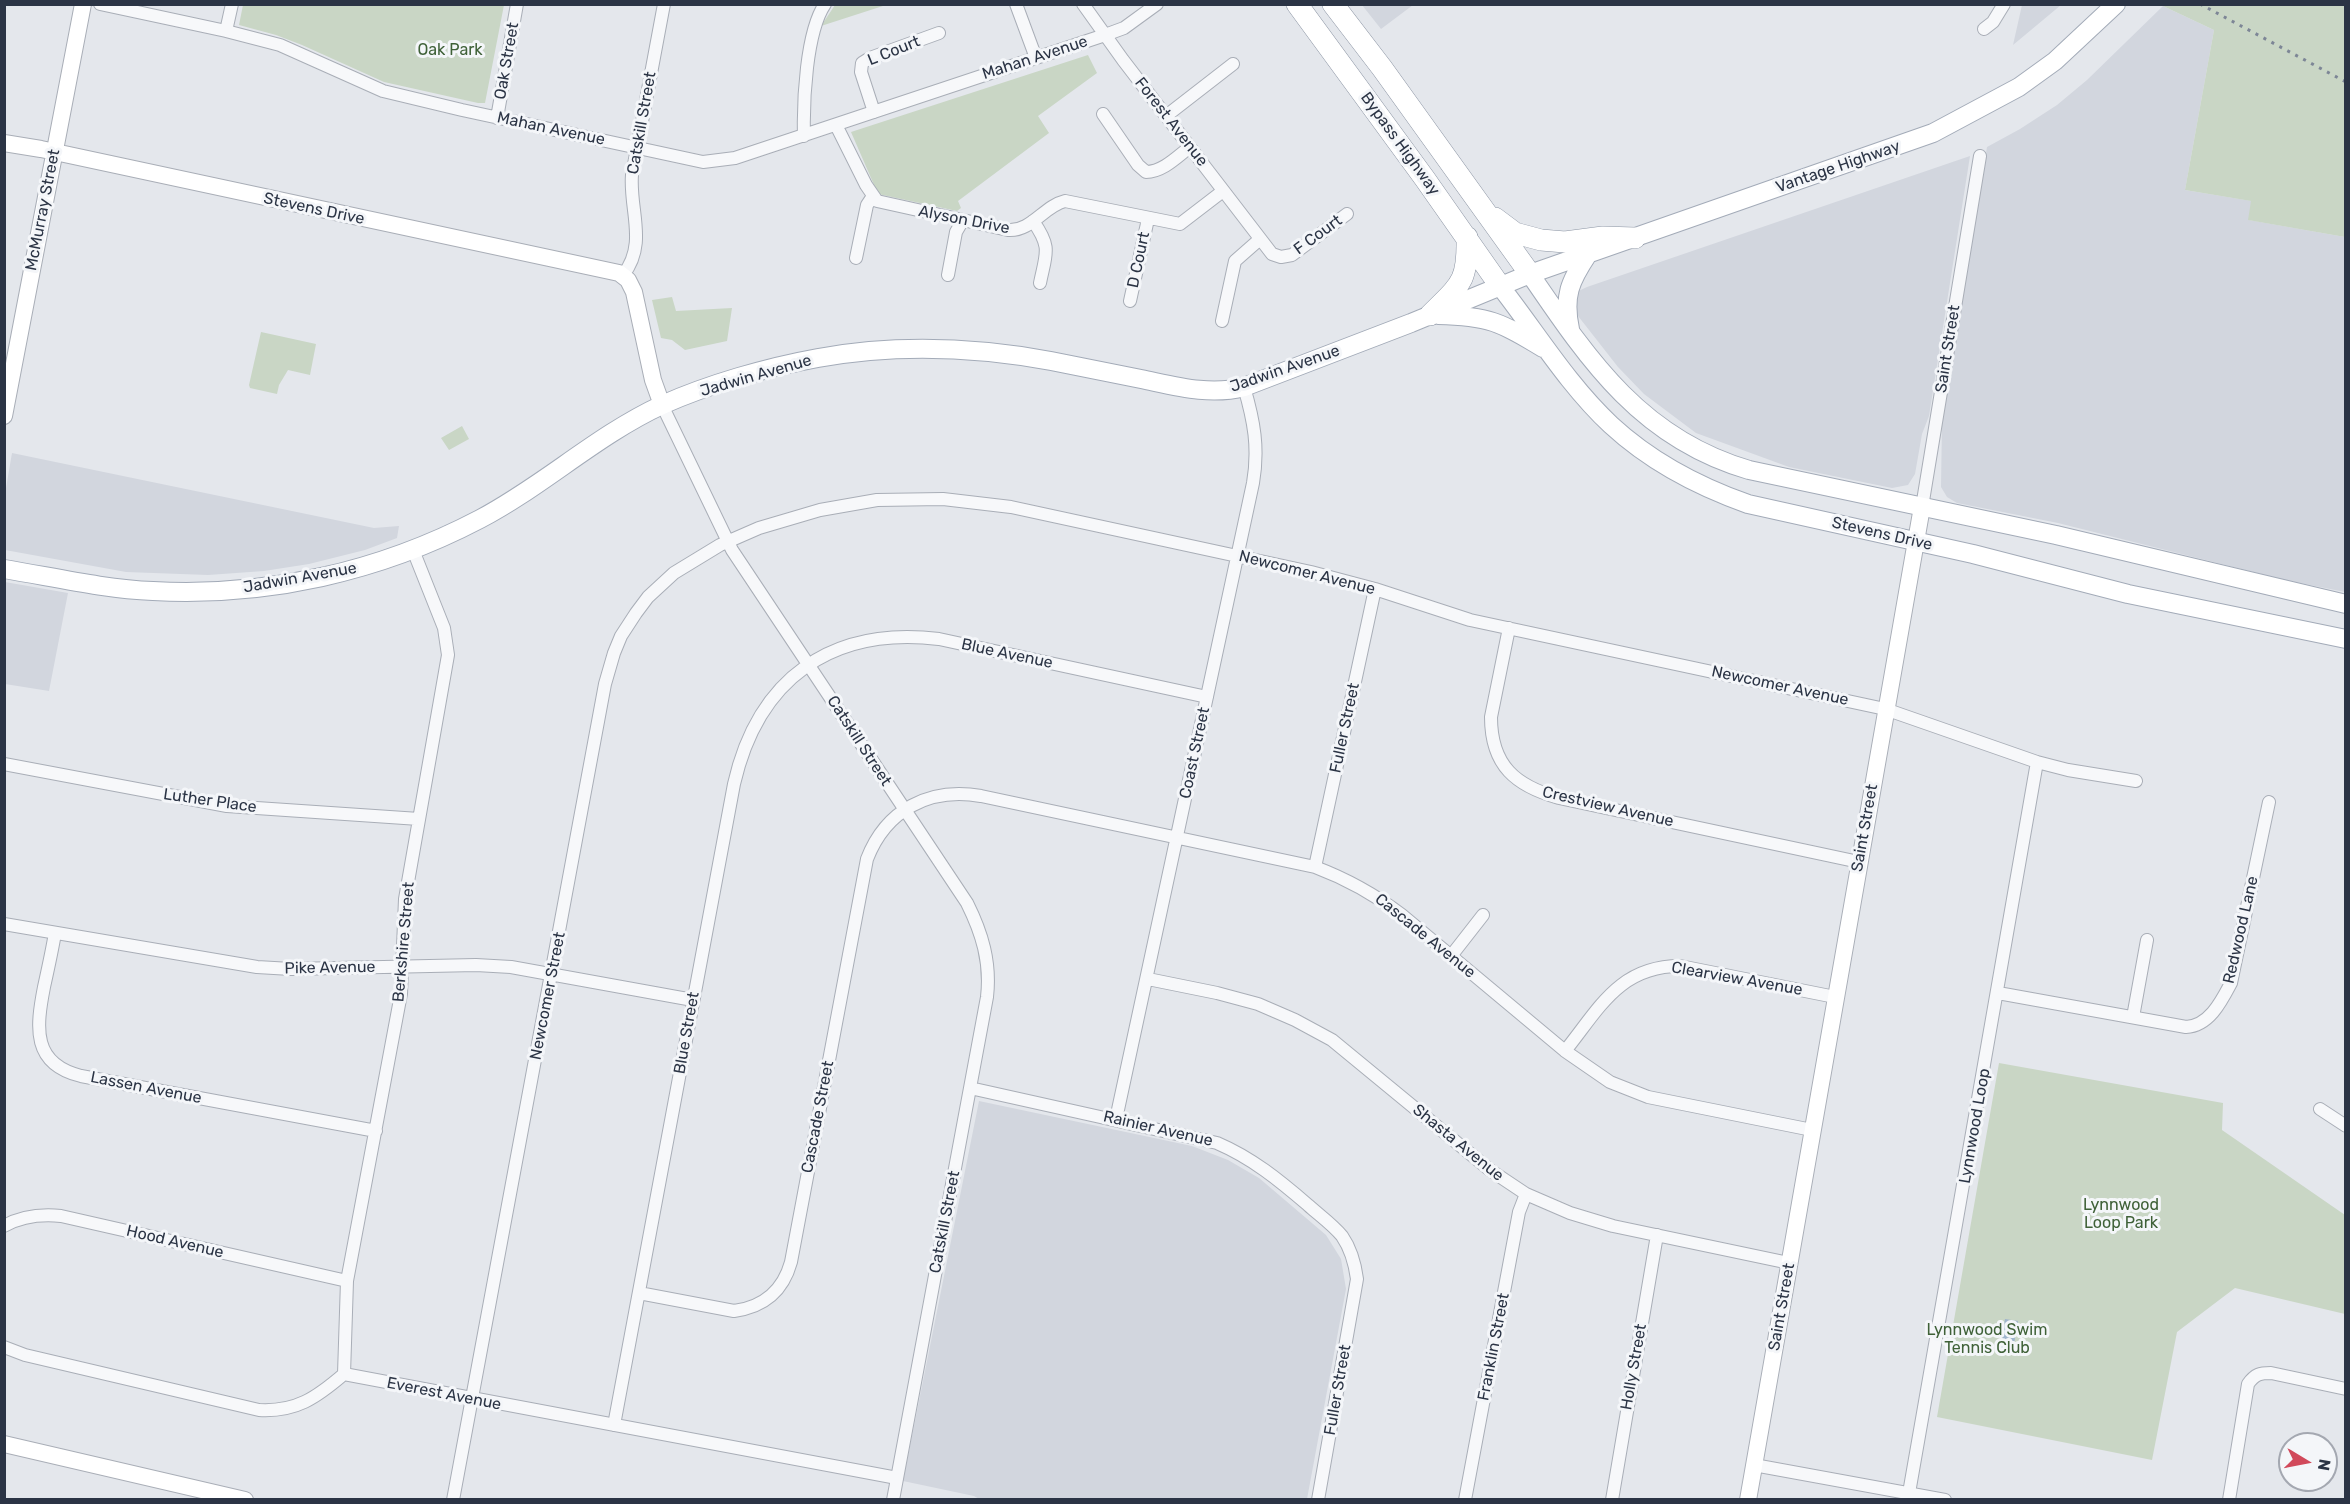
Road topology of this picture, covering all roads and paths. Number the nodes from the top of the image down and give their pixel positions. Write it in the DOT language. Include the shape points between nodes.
graph roads {
  1 [pos="83,4"];
  2 [pos="100,4"];
  3 [pos="232,4"];
  4 [pos="517,4"];
  5 [pos="664,4"];
  6 [pos="825,4"];
  7 [pos="1016,4"];
  8 [pos="1083,4"];
  9 [pos="1157,4"];
  10 [pos="1297,4"];
  11 [pos="1333,4"];
  12 [pos="2004,4"];
  13 [pos="2116,4"];
  14 [pos="1984,29"];
  15 [pos="226,31"];
  16 [pos="939,33"];
  17 [pos="1105,35"];
  18 [pos="1036,58"];
  19 [pos="1233,64"];
  20 [pos="874,112"];
  21 [pos="1102,114"];
  22 [pos="1166,116"];
  23 [pos="497,118"];
  24 [pos="836,125"];
  25 [pos="804,136"];
  26 [pos="4,143"];
  27 [pos="1190,147"];
  28 [pos="637,148"];
  29 [pos="54,152"];
  30 [pos="1980,156"];
  31 [pos="1223,191"];
  32 [pos="873,196"];
  33 [pos="1481,207"];
  34 [pos="1347,214"];
  35 [pos="1148,219"];
  36 [pos="963,220"];
  37 [pos="1033,221"];
  38 [pos="1467,237"];
  39 [pos="1635,238"];
  40 [pos="1260,239"];
  41 [pos="1588,254"];
  42 [pos="856,258"];
  43 [pos="1530,274"];
  44 [pos="623,275"];
  45 [pos="948,275"];
  46 [pos="1040,283"];
  47 [pos="1500,286"];
  48 [pos="1130,301"];
  49 [pos="1430,315"];
  50 [pos="1222,321"];
  51 [pos="1570,331"];
  52 [pos="1550,352"];
  53 [pos="1244,387"];
  54 [pos="662,405"];
  55 [pos="4,416"];
  56 [pos="1922,507"];
  57 [pos="727,542"];
  58 [pos="1916,542"];
  59 [pos="413,550"];
  60 [pos="1237,556"];
  61 [pos="4,569"];
  62 [pos="1375,589"];
  63 [pos="2346,604"];
  64 [pos="1509,628"];
  65 [pos="2346,639"];
  66 [pos="809,665"];
  67 [pos="1207,697"];
  68 [pos="1885,709"];
  69 [pos="2037,762"];
  70 [pos="4,764"];
  71 [pos="2136,782"];
  72 [pos="2269,802"];
  73 [pos="905,811"];
  74 [pos="419,819"];
  75 [pos="1177,838"];
  76 [pos="1859,862"];
  77 [pos="1315,867"];
  78 [pos="1483,915"];
  79 [pos="4,924"];
  80 [pos="55,933"];
  81 [pos="2147,940"];
  82 [pos="1451,956"];
  83 [pos="404,966"];
  84 [pos="552,974"];
  85 [pos="1148,979"];
  86 [pos="1998,993"];
  87 [pos="1835,997"];
  88 [pos="693,1000"];
  89 [pos="2133,1017"];
  90 [pos="1565,1051"];
  91 [pos="970,1088"];
  92 [pos="2320,1109"];
  93 [pos="1116,1119"];
  94 [pos="2346,1126"];
  95 [pos="1812,1130"];
  96 [pos="376,1131"];
  97 [pos="1526,1194"];
  98 [pos="4,1226"];
  99 [pos="1657,1236"];
  100 [pos="1789,1263"];
  101 [pos="1357,1279"];
  102 [pos="347,1281"];
  103 [pos="639,1293"];
  104 [pos="4,1347"];
  105 [pos="344,1374"];
  106 [pos="2346,1389"];
  107 [pos="472,1400"];
  108 [pos="614,1425"];
  109 [pos="4,1444"];
  110 [pos="1754,1465"];
  111 [pos="897,1478"];
  112 [pos="1910,1493"];
  113 [pos="245,1500"];
  114 [pos="453,1500"];
  115 [pos="893,1500"];
  116 [pos="1318,1500"];
  117 [pos="1465,1500"];
  118 [pos="1612,1500"];
  119 [pos="1749,1500"];
  120 [pos="1945,1500"];
  121 [pos="2229,1500"];
  1 -- 29 [label="street, McMurray Street"];
  2 -- 15 [label="street, Mahan Avenue"];
  3 -- 15 [label="street"];
  4 -- 23 [label="street, Oak Street"];
  5 -- 28 [label="street, Catskill Street"];
  6 -- 25 [label="street" via="816,21 806,77"];
  7 -- 18 [label="street"];
  8 -- 17 [label="street, Forest Avenue"];
  9 -- 17 [label="street, Mahan Avenue" via="1124,28"];
  10 -- 38 [label="highway, Bypass Highway"];
  11 -- 33 [label="highway, Bypass Highway"];
  12 -- 14 [label="street"];
  13 -- 39 [label="main road, Vantage Highway" via="2055,61 2019,87 1933,133"];
  15 -- 23 [label="street, Mahan Avenue" via="280,45 384,91"];
  16 -- 20 [label="street, L Court" via="862,63 861,72"];
  17 -- 18 [label="street, Mahan Avenue"];
  17 -- 22 [label="street, Forest Avenue"];
  18 -- 20 [label="street, Mahan Avenue"];
  19 -- 22 [label="street"];
  20 -- 24 [label="street, Mahan Avenue"];
  21 -- 27 [label="street" via="1146,172 1158,170"];
  22 -- 27 [label="street, Forest Avenue"];
  23 -- 28 [label="street, Mahan Avenue"];
  24 -- 25 [label="street, Mahan Avenue"];
  24 -- 32 [label="street"];
  25 -- 28 [label="street, Mahan Avenue" via="716,162"];
  26 -- 29 [label="street, Stevens Drive"];
  27 -- 31 [label="street, Forest Avenue"];
  28 -- 44 [label="street, Catskill Street" via="631,183 636,243 633,259"];
  29 -- 44 [label="street, Stevens Drive"];
  29 -- 55 [label="street, McMurray Street"];
  30 -- 56 [label="street, Saint Street"];
  31 -- 35 [label="street, Alyson Drive" via="1180,224"];
  31 -- 40 [label="street, Forest Avenue"];
  32 -- 36 [label="street, Alyson Drive" via="882,203"];
  32 -- 42 [label="street" via="867,205"];
  33 -- 39 [label="highway" via="1515,233 1540,240"];
  33 -- 43 [label="highway, Bypass Highway"];
  34 -- 40 [label="street, F Court" via="1288,256 1274,255"];
  35 -- 37 [label="street, Alyson Drive" via="1065,201"];
  35 -- 48 [label="street, D Court"];
  36 -- 37 [label="street, Alyson Drive" via="1014,230"];
  36 -- 45 [label="street" via="956,232"];
  37 -- 46 [label="street" via="1047,247"];
  38 -- 47 [label="highway, Bypass Highway"];
  38 -- 49 [label="highway" via="1464,278"];
  39 -- 41 [label="main road, Vantage Highway"];
  40 -- 50 [label="street" via="1235,261"];
  41 -- 43 [label="main road, Vantage Highway"];
  41 -- 51 [label="main road" via="1568,293"];
  43 -- 47 [label="main road, Jadwin Avenue"];
  43 -- 51 [label="main road, Stevens Drive"];
  44 -- 54 [label="street, Catskill Street" via="633,292"];
  47 -- 49 [label="main road, Jadwin Avenue"];
  47 -- 52 [label="main road, Stevens Drive"];
  49 -- 52 [label="main road" via="1470,316 1496,322"];
  49 -- 53 [label="main road, Jadwin Avenue"];
  51 -- 56 [label="main road, Stevens Drive" via="1634,406 1673,437 1703,454 1749,470"];
  52 -- 58 [label="main road, Stevens Drive" via="1610,423 1647,455 1688,480 1748,504"];
  53 -- 54 [label="main road, Jadwin Avenue" via="1230,391 1184,388 1008,354 917,349 819,358 741,378"];
  53 -- 60 [label="street, Coast Street" via="1257,450"];
  54 -- 57 [label="street, Catskill Street"];
  54 -- 59 [label="main road, Jadwin Avenue" via="510,502"];
  56 -- 58 [label="street, Saint Street"];
  56 -- 63 [label="main road, Stevens Drive"];
  57 -- 60 [label="street, Newcomer Avenue" via="820,510 877,500 943,499 1011,507"];
  57 -- 66 [label="street, Catskill Street"];
  57 -- 84 [label="street, Newcomer Street" via="663,583 636,613 614,653"];
  58 -- 65 [label="main road, Stevens Drive" via="2120,592"];
  58 -- 68 [label="street, Saint Street"];
  59 -- 61 [label="main road, Jadwin Avenue" via="320,578 225,591 149,591"];
  59 -- 74 [label="street, Berkshire Street" via="444,628 448,655"];
  60 -- 62 [label="street, Newcomer Avenue"];
  60 -- 67 [label="street, Coast Street"];
  62 -- 64 [label="street, Newcomer Avenue"];
  62 -- 77 [label="street, Fuller Street"];
  64 -- 68 [label="street, Newcomer Avenue"];
  64 -- 76 [label="street, Crestview Avenue" via="1491,731 1503,763 1523,786 1559,798"];
  66 -- 67 [label="street, Blue Avenue" via="838,648 863,641 915,636"];
  66 -- 73 [label="street, Catskill Street"];
  66 -- 88 [label="street, Blue Street" via="766,706 743,750"];
  67 -- 75 [label="street, Coast Street"];
  68 -- 69 [label="street"];
  68 -- 76 [label="street, Saint Street"];
  69 -- 71 [label="street"];
  69 -- 86 [label="street, Lynnwood Loop"];
  70 -- 74 [label="street, Luther Place" via="227,806"];
  72 -- 89 [label="street, Redwood Lane" via="2230,983 2218,1006 2193,1026"];
  73 -- 75 [label="street, Cascade Avenue" via="929,798 964,793"];
  73 -- 91 [label="street, Catskill Street" via="967,903 985,947 989,984"];
  73 -- 103 [label="street, Cascade Street" via="885,826 867,859 791,1262 784,1282 760,1304 734,1311"];
  74 -- 83 [label="street, Berkshire Street" via="405,899"];
  75 -- 77 [label="street, Cascade Avenue"];
  75 -- 85 [label="street, Coast Street"];
  76 -- 87 [label="street, Saint Street"];
  77 -- 82 [label="street, Cascade Avenue" via="1374,894"];
  78 -- 82 [label="street"];
  79 -- 80 [label="street, Pike Avenue"];
  80 -- 83 [label="street, Pike Avenue" via="257,967"];
  80 -- 96 [label="street, Lassen Avenue" via="38,1020 39,1035 51,1060 61,1069 81,1076"];
  81 -- 89 [label="street"];
  82 -- 90 [label="street, Cascade Avenue"];
  83 -- 84 [label="street, Pike Avenue" via="511,967"];
  83 -- 96 [label="street, Berkshire Street"];
  84 -- 88 [label="street, Pike Avenue"];
  84 -- 107 [label="street, Newcomer Street"];
  85 -- 93 [label="street, Coast Street"];
  85 -- 97 [label="street, Shasta Avenue" via="1258,1004 1332,1040 1490,1170"];
  86 -- 89 [label="street, Redwood Lane"];
  86 -- 112 [label="street, Lynnwood Loop"];
  87 -- 90 [label="street, Clearview Avenue" via="1680,966 1660,966 1642,972 1613,992"];
  87 -- 95 [label="street, Saint Street"];
  88 -- 103 [label="street, Blue Street"];
  90 -- 95 [label="street, Cascade Avenue" via="1610,1082 1648,1097"];
  91 -- 93 [label="street, Rainier Avenue"];
  91 -- 111 [label="street, Catskill Street"];
  92 -- 94 [label="street"];
  93 -- 101 [label="street, Rainier Avenue" via="1217,1143 1255,1162 1333,1226 1350,1251"];
  95 -- 100 [label="street, Saint Street"];
  96 -- 102 [label="street, Berkshire Street"];
  97 -- 99 [label="street, Shasta Avenue" via="1570,1213"];
  97 -- 117 [label="street, Franklin Street" via="1519,1212"];
  98 -- 102 [label="street, Hood Avenue" via="42,1214 62,1216"];
  99 -- 100 [label="street, Shasta Avenue"];
  99 -- 118 [label="street, Holly Street"];
  100 -- 110 [label="street, Saint Street"];
  101 -- 116 [label="street, Fuller Street"];
  102 -- 105 [label="street, Berkshire Street"];
  103 -- 108 [label="street, Blue Street"];
  104 -- 105 [label="street" via="259,1410 293,1408"];
  105 -- 107 [label="street, Everest Avenue"];
  106 -- 121 [label="street" via="2271,1373 2254,1376 2248,1384"];
  107 -- 108 [label="street, Everest Avenue"];
  107 -- 114 [label="street, Newcomer Street"];
  108 -- 111 [label="street, Everest Avenue"];
  109 -- 113 [label="street"];
  110 -- 112 [label="street"];
  110 -- 119 [label="street, Saint Street"];
  111 -- 115 [label="street, Catskill Street"];
  112 -- 120 [label="street"];
}
